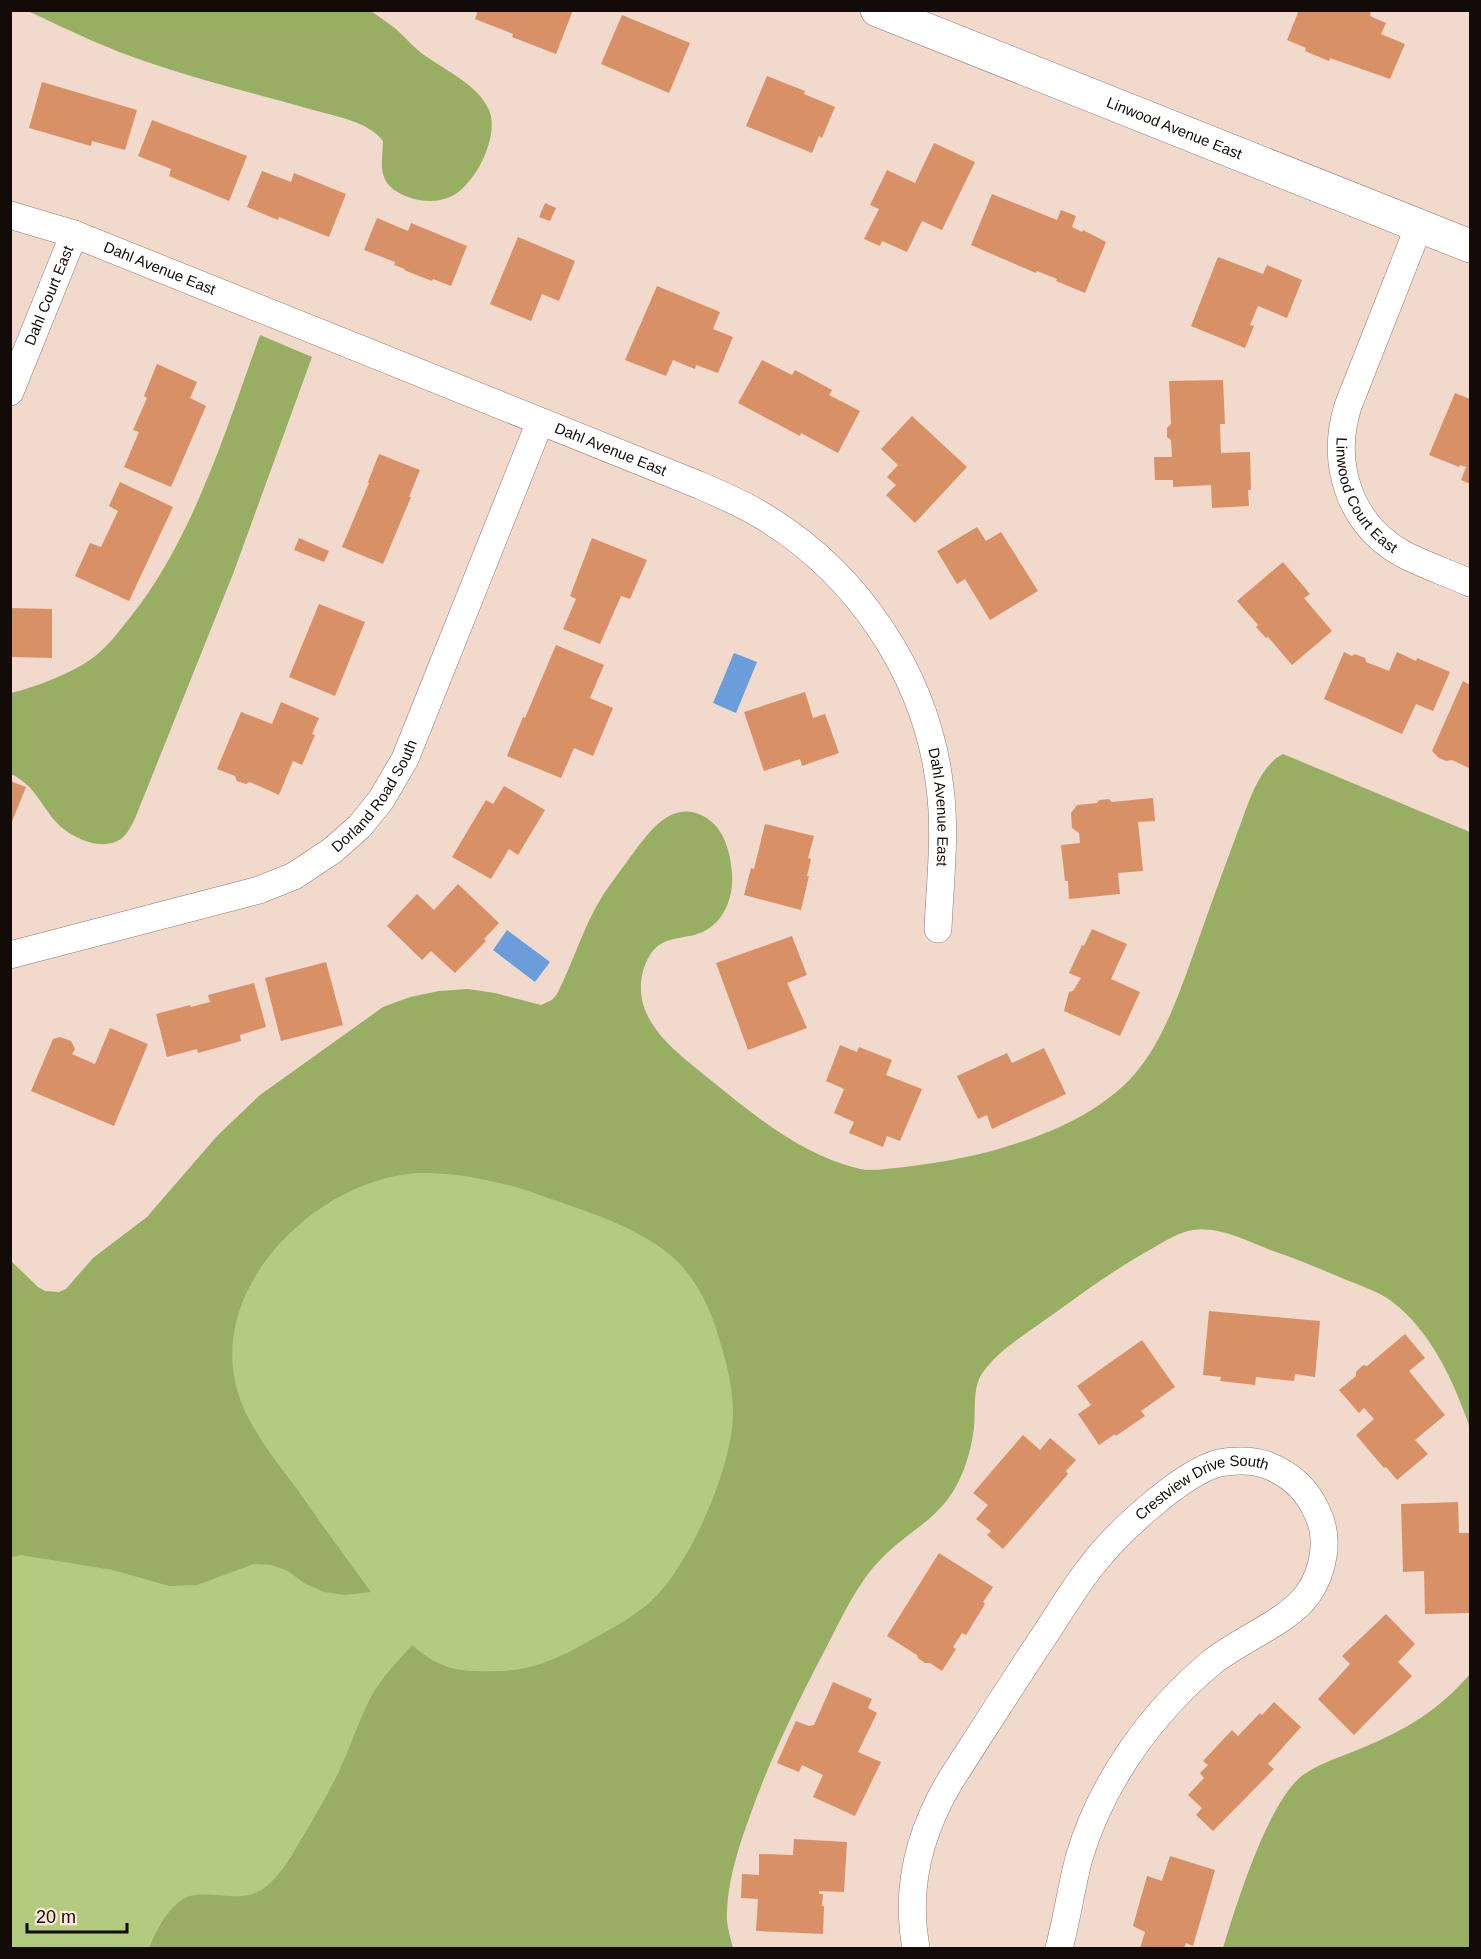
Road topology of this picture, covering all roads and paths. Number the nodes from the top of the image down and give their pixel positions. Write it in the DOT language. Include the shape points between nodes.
graph roads {
  1 [pos="877,10"];
  2 [pos="10,215"];
  3 [pos="1419,226"];
  4 [pos="74,234"];
  5 [pos="1470,246"];
  6 [pos="10,392"];
  7 [pos="540,422"];
  8 [pos="1470,583"];
  9 [pos="938,929"];
  10 [pos="10,955"];
  11 [pos="916,1948"];
  12 [pos="1059,1948"];
  1 -- 3 [label="street, Linwood Avenue East"];
  2 -- 4 [label="street, Dahl Avenue East"];
  3 -- 5 [label="street, Linwood Avenue East"];
  3 -- 8 [label="street, Linwood Court East" via="1348,406 1342,429 1341,463 1351,497 1382,539 1402,553"];
  4 -- 6 [label="street, Dahl Court East"];
  4 -- 7 [label="street, Dahl Avenue East"];
  7 -- 9 [label="street, Dahl Avenue East" via="699,485 761,515 815,554 861,602 910,681 933,750 943,834"];
  7 -- 10 [label="street, Dorland Road South" via="405,759 360,826 319,861 278,883"];
  11 -- 12 [label="street, Crestview Drive South" via="913,1884 931,1815 1080,1580 1124,1529 1200,1472 1218,1463 1238,1461 1263,1464 1279,1471 1306,1493 1321,1521 1324,1552 1316,1578 1309,1593 1288,1614 1224,1652 1198,1674 1155,1718 1129,1754 1084,1843"];
}
